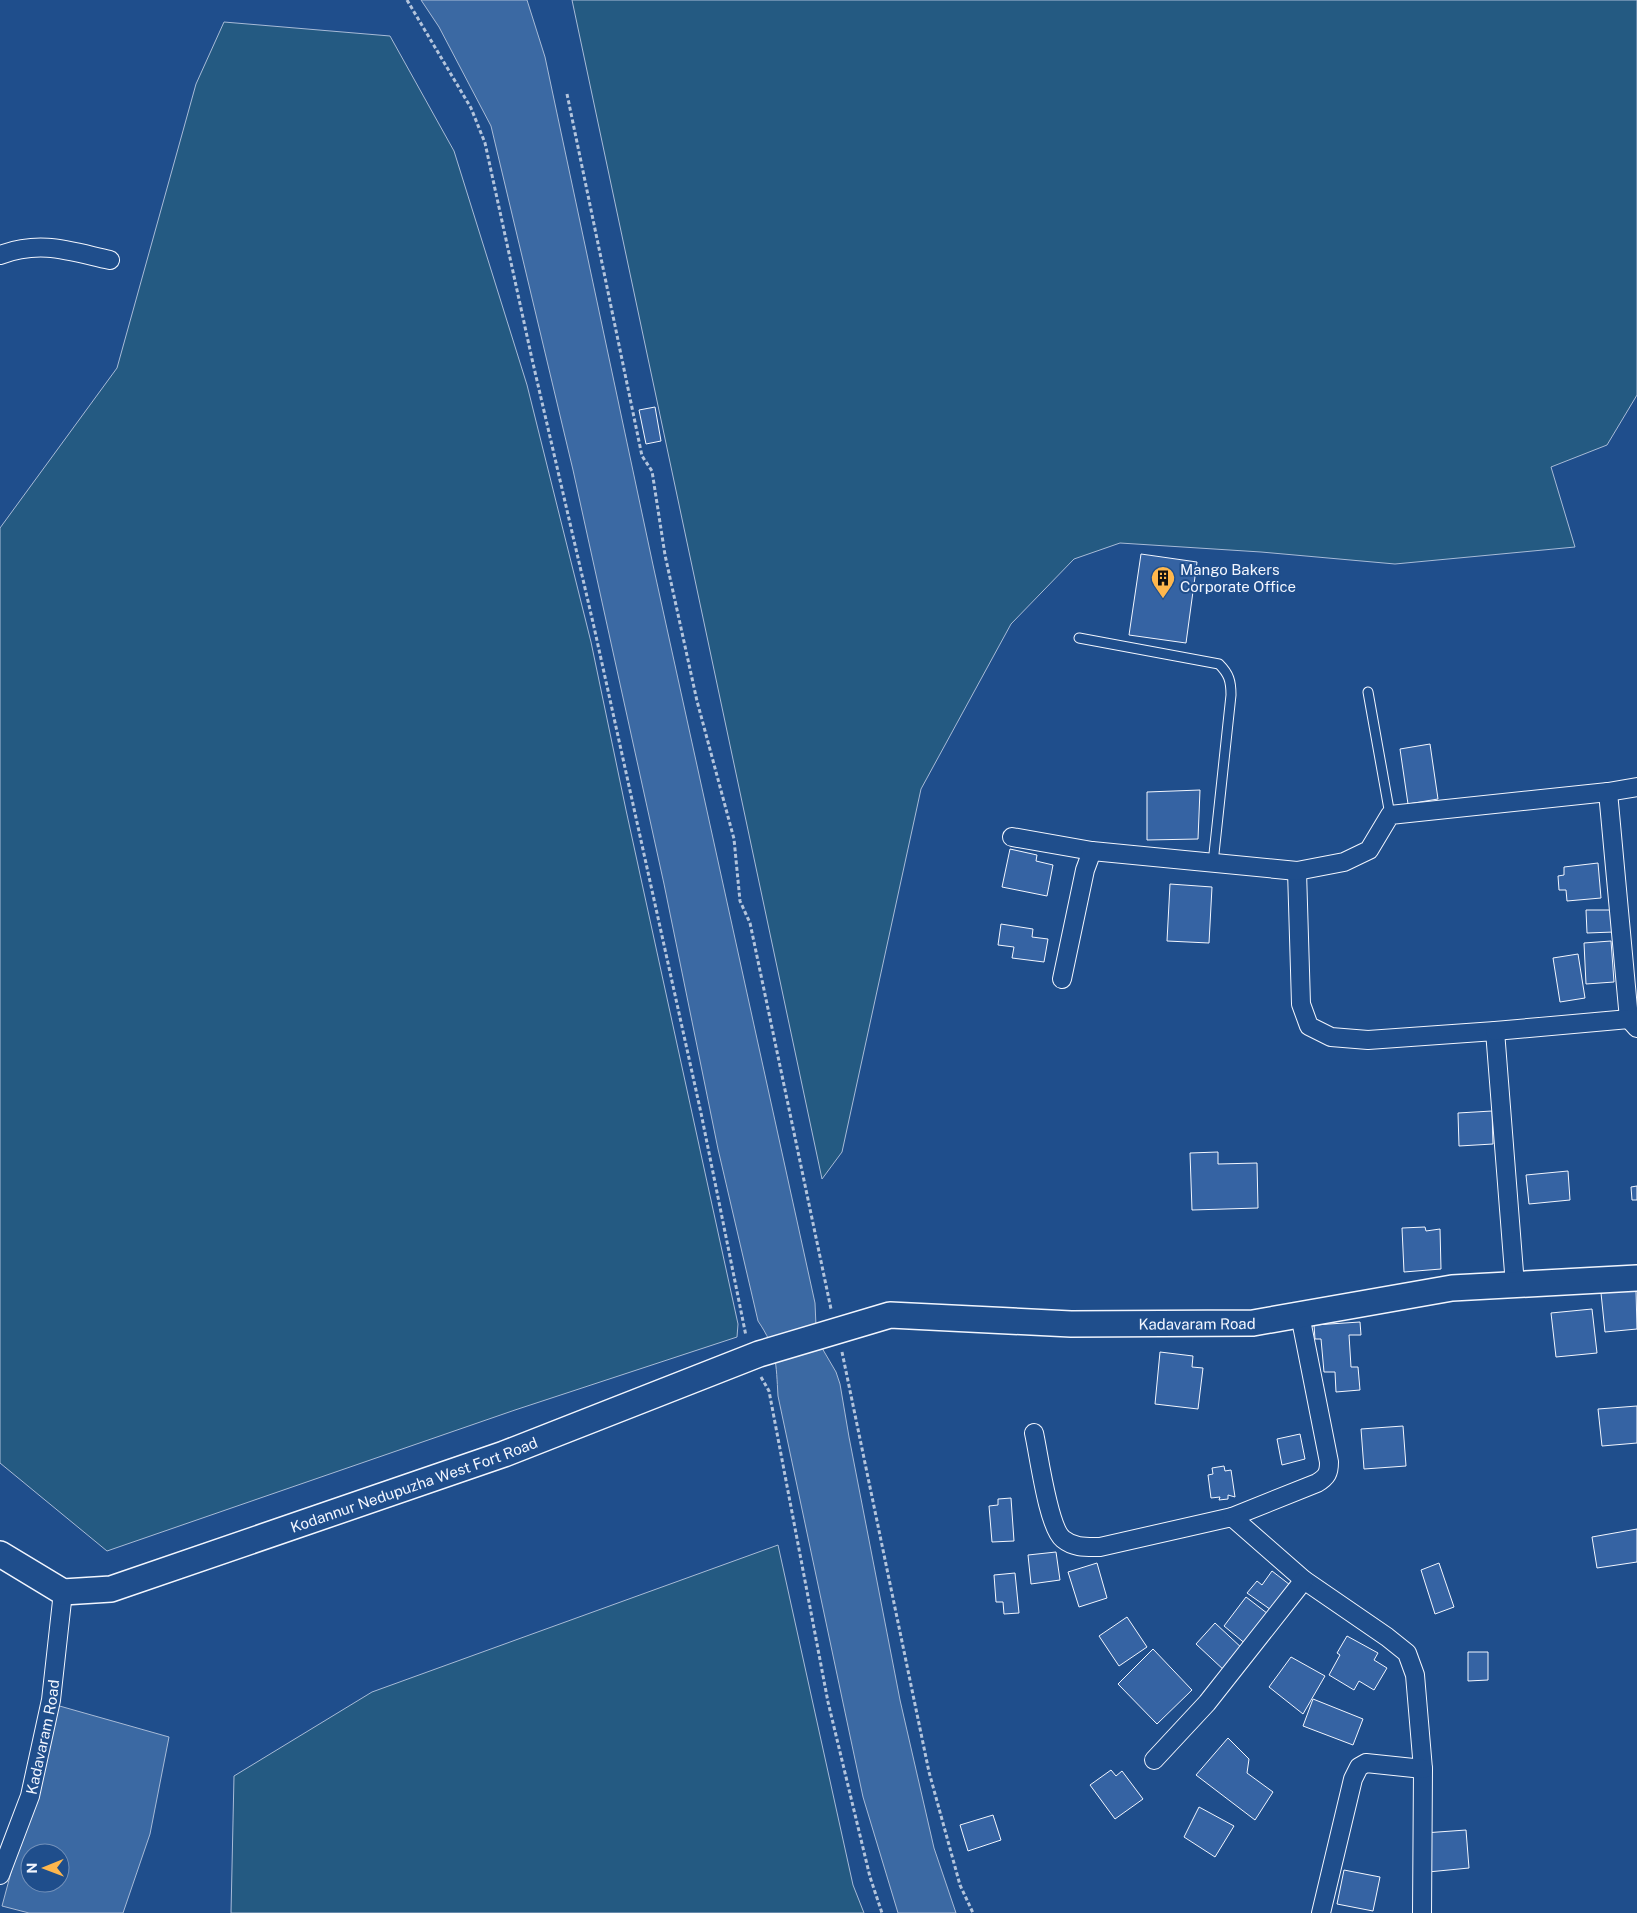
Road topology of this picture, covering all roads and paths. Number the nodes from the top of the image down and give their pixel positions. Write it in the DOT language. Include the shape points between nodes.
graph roads {
  1 [pos="407,0"];
  2 [pos="567,94"];
  3 [pos="0,255"];
  4 [pos="110,260"];
  5 [pos="1079,638"];
  6 [pos="1368,692"];
  7 [pos="1637,787"];
  8 [pos="1608,792"];
  9 [pos="1390,815"];
  10 [pos="1012,837"];
  11 [pos="1092,851"];
  12 [pos="1213,862"];
  13 [pos="1297,871"];
  14 [pos="1062,979"];
  15 [pos="1633,1023"];
  16 [pos="1495,1031"];
  17 [pos="1637,1278"];
  18 [pos="1515,1285"];
  19 [pos="1300,1315"];
  20 [pos="833,1332"];
  21 [pos="755,1356"];
  22 [pos="1034,1433"];
  23 [pos="1232,1517"];
  24 [pos="0,1554"];
  25 [pos="1304,1580"];
  26 [pos="64,1592"];
  27 [pos="1154,1760"];
  28 [pos="1423,1769"];
  29 [pos="0,1875"];
  30 [pos="882,1913"];
  31 [pos="973,1913"];
  32 [pos="1320,1913"];
  33 [pos="1422,1913"];
  1 -- 21 [label="path" via="470,108 485,143"];
  2 -- 20 [label="path" via="642,456 652,471 697,701 734,839 740,901 750,923"];
  3 -- 4 [label="street" via="18,248 46,247"];
  5 -- 12 [label="lane" via="1218,664 1227,672 1231,695"];
  6 -- 9 [label="lane"];
  7 -- 8 [label="street"];
  8 -- 9 [label="street"];
  8 -- 15 [label="street"];
  9 -- 13 [label="street" via="1369,850 1344,862"];
  10 -- 11 [label="street"];
  11 -- 12 [label="street"];
  11 -- 14 [label="street"];
  12 -- 13 [label="street"];
  13 -- 16 [label="street" via="1301,1004 1309,1026 1331,1037 1368,1040"];
  15 -- 16 [label="street"];
  16 -- 18 [label="street"];
  17 -- 18 [label="main road, Kadavaram Road"];
  18 -- 19 [label="main road, Kadavaram Road" via="1452,1288"];
  19 -- 20 [label="main road, Kadavaram Road" via="1253,1323 1071,1324 890,1315"];
  19 -- 23 [label="street" via="1329,1472 1317,1483"];
  20 -- 21 [label="main road, Kadavaram Road"];
  20 -- 31 [label="path" via="847,1370 929,1772 960,1885"];
  21 -- 26 [label="main road, Kodannur Nedupuzha West Fort Road" via="504,1454 111,1589"];
  21 -- 30 [label="path" via="769,1391 828,1702 870,1877"];
  22 -- 23 [label="street" via="1053,1524 1063,1539 1079,1548 1100,1547"];
  23 -- 25 [label="street"];
  24 -- 26 [label="main road"];
  25 -- 27 [label="street" via="1207,1702"];
  25 -- 28 [label="street" via="1407,1653 1415,1675"];
  26 -- 29 [label="street, Kadavaram Road" via="51,1700 30,1796"];
  28 -- 32 [label="street" via="1366,1763 1359,1767 1353,1779"];
  28 -- 33 [label="street"];
}
